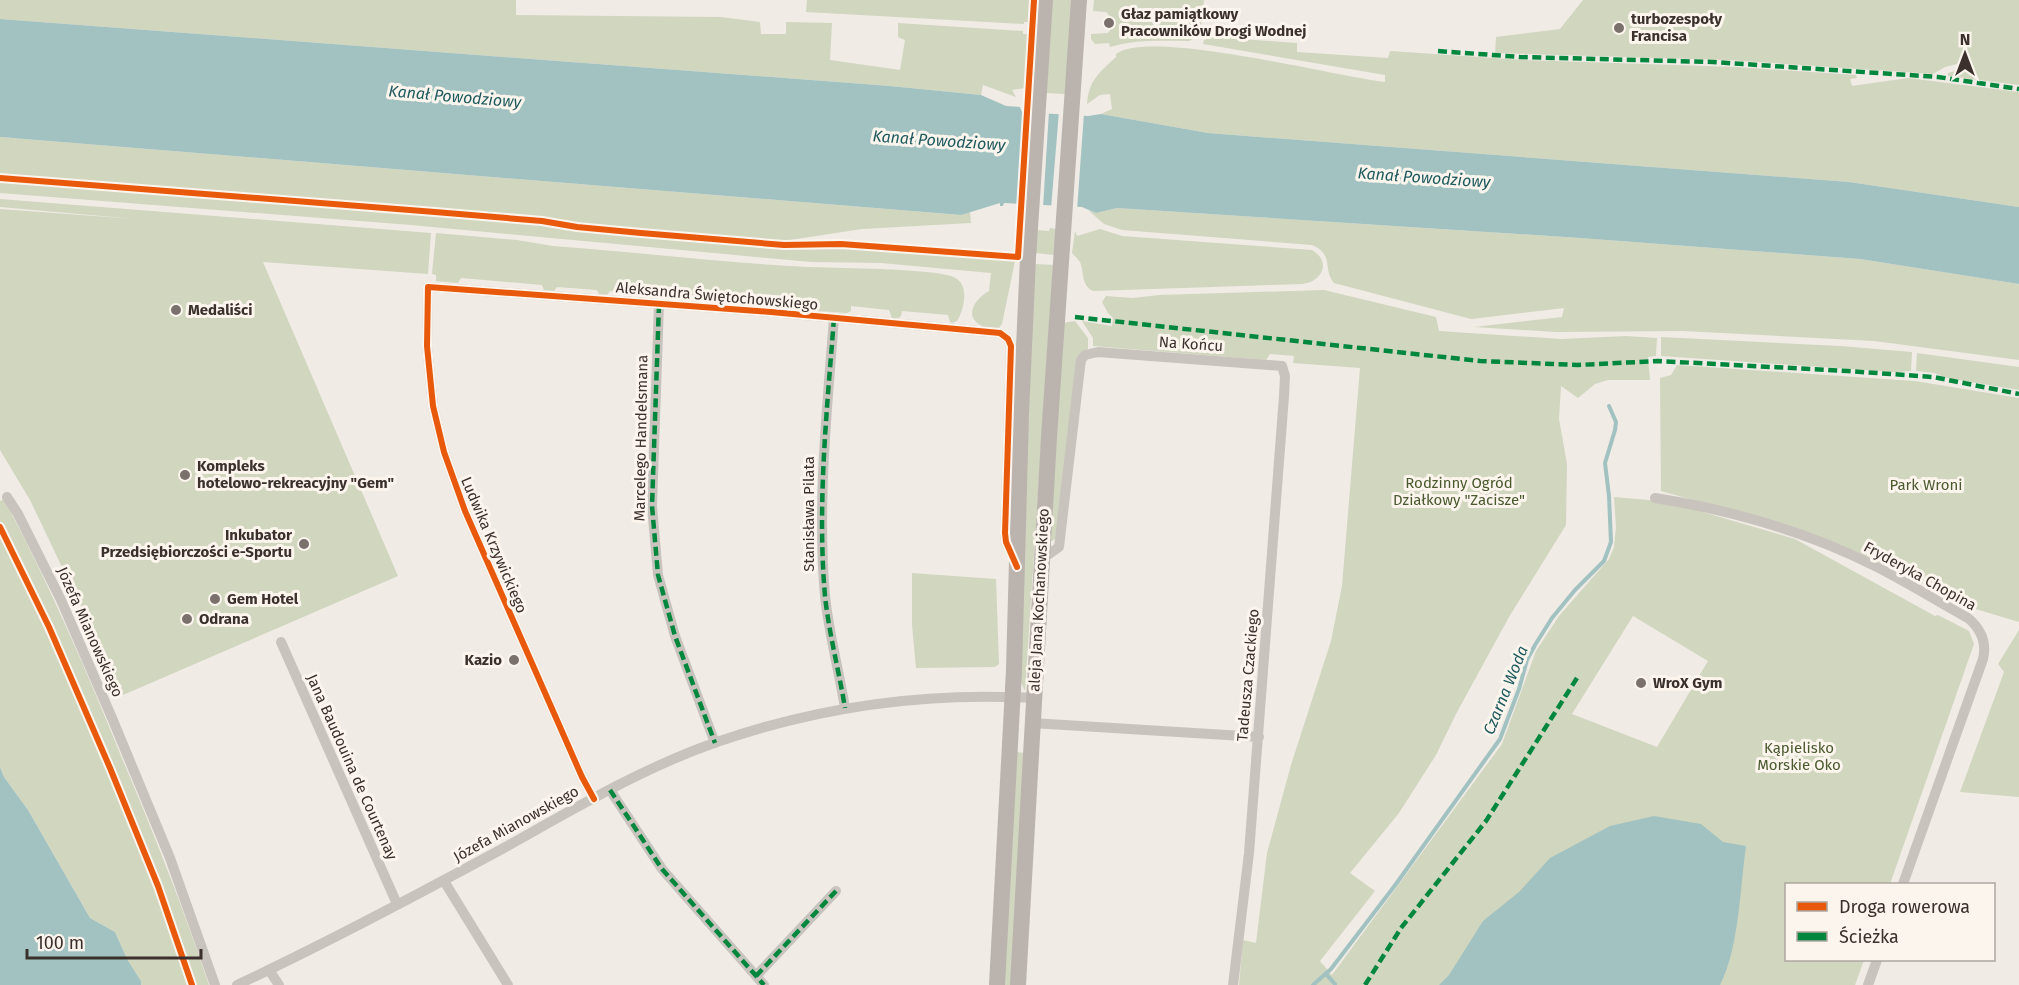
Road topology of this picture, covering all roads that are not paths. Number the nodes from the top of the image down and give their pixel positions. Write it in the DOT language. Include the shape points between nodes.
graph roads {
  1 [pos="1045,0"];
  2 [pos="1078,0"];
  3 [pos="428,287"];
  4 [pos="659,304"];
  5 [pos="834,318"];
  6 [pos="1000,334"];
  7 [pos="1282,366"];
  8 [pos="7,497"];
  9 [pos="1655,498"];
  10 [pos="1042,559"];
  11 [pos="1017,567"];
  12 [pos="280,642"];
  13 [pos="1012,697"];
  14 [pos="1033,698"];
  15 [pos="845,708"];
  16 [pos="1032,723"];
  17 [pos="1259,737"];
  18 [pos="715,742"];
  19 [pos="610,790"];
  20 [pos="594,799"];
  21 [pos="444,881"];
  22 [pos="1904,883"];
  23 [pos="836,891"];
  24 [pos="397,904"];
  25 [pos="1877,961"];
  26 [pos="269,970"];
  27 [pos="760,981"];
  28 [pos="215,985"];
  29 [pos="237,985"];
  30 [pos="279,985"];
  31 [pos="508,985"];
  32 [pos="997,985"];
  33 [pos="1018,985"];
  34 [pos="1233,985"];
  35 [pos="1868,985"];
  1 -- 11 [label="main road, aleja Jana Kochanowskiego" via="1021,402"];
  2 -- 10 [label="main road, aleja Jana Kochanowskiego"];
  3 -- 4 [label="street, Aleksandra Świętochowskiego"];
  3 -- 20 [label="street, Ludwika Krzywickiego" via="427,346 433,406 444,452 465,511"];
  4 -- 5 [label="street, Aleksandra Świętochowskiego"];
  4 -- 18 [label="street, Marcelego Handelsmana" via="652,506 658,575 675,636"];
  5 -- 6 [label="street, Aleksandra Świętochowskiego"];
  5 -- 15 [label="street, Stanisława Pilata" via="822,533 825,599"];
  6 -- 11 [label="street, aleja Jana Kochanowskiego" via="1011,346 1005,537"];
  7 -- 10 [label="street, Na Końcu" via="1087,354 1081,360 1059,547"];
  7 -- 17 [label="street, Tadeusza Czackiego" via="1284,396"];
  8 -- 28 [label="street, Józefa Mianowskiego" via="74,631 170,858"];
  9 -- 22 [label="street, Fryderyka Chopina" via="1756,520 1810,538 1877,567 1976,625 1984,645 1983,659"];
  10 -- 14 [label="main road, aleja Jana Kochanowskiego"];
  11 -- 13 [label="main road, aleja Jana Kochanowskiego"];
  12 -- 24 [label="street, Jana Baudouina de Courtenay"];
  13 -- 14 [label="street, Józefa Mianowskiego"];
  13 -- 15 [label="street, Józefa Mianowskiego" via="928,699"];
  13 -- 32 [label="main road, aleja Jana Kochanowskiego"];
  14 -- 16 [label="main road, aleja Jana Kochanowskiego"];
  15 -- 18 [label="street, Józefa Mianowskiego"];
  16 -- 17 [label="street"];
  16 -- 33 [label="main road, aleja Jana Kochanowskiego"];
  17 -- 34 [label="street, Tadeusza Czackiego"];
  18 -- 19 [label="street, Józefa Mianowskiego"];
  19 -- 20 [label="street, Józefa Mianowskiego"];
  19 -- 27 [label="street" via="662,869"];
  20 -- 21 [label="street, Józefa Mianowskiego"];
  21 -- 24 [label="street, Józefa Mianowskiego"];
  21 -- 31 [label="street"];
  23 -- 27 [label="street"];
  24 -- 26 [label="street, Józefa Mianowskiego"];
  25 -- 35 [label="street"];
  26 -- 29 [label="street, Józefa Mianowskiego"];
  26 -- 30 [label="street"];
}
